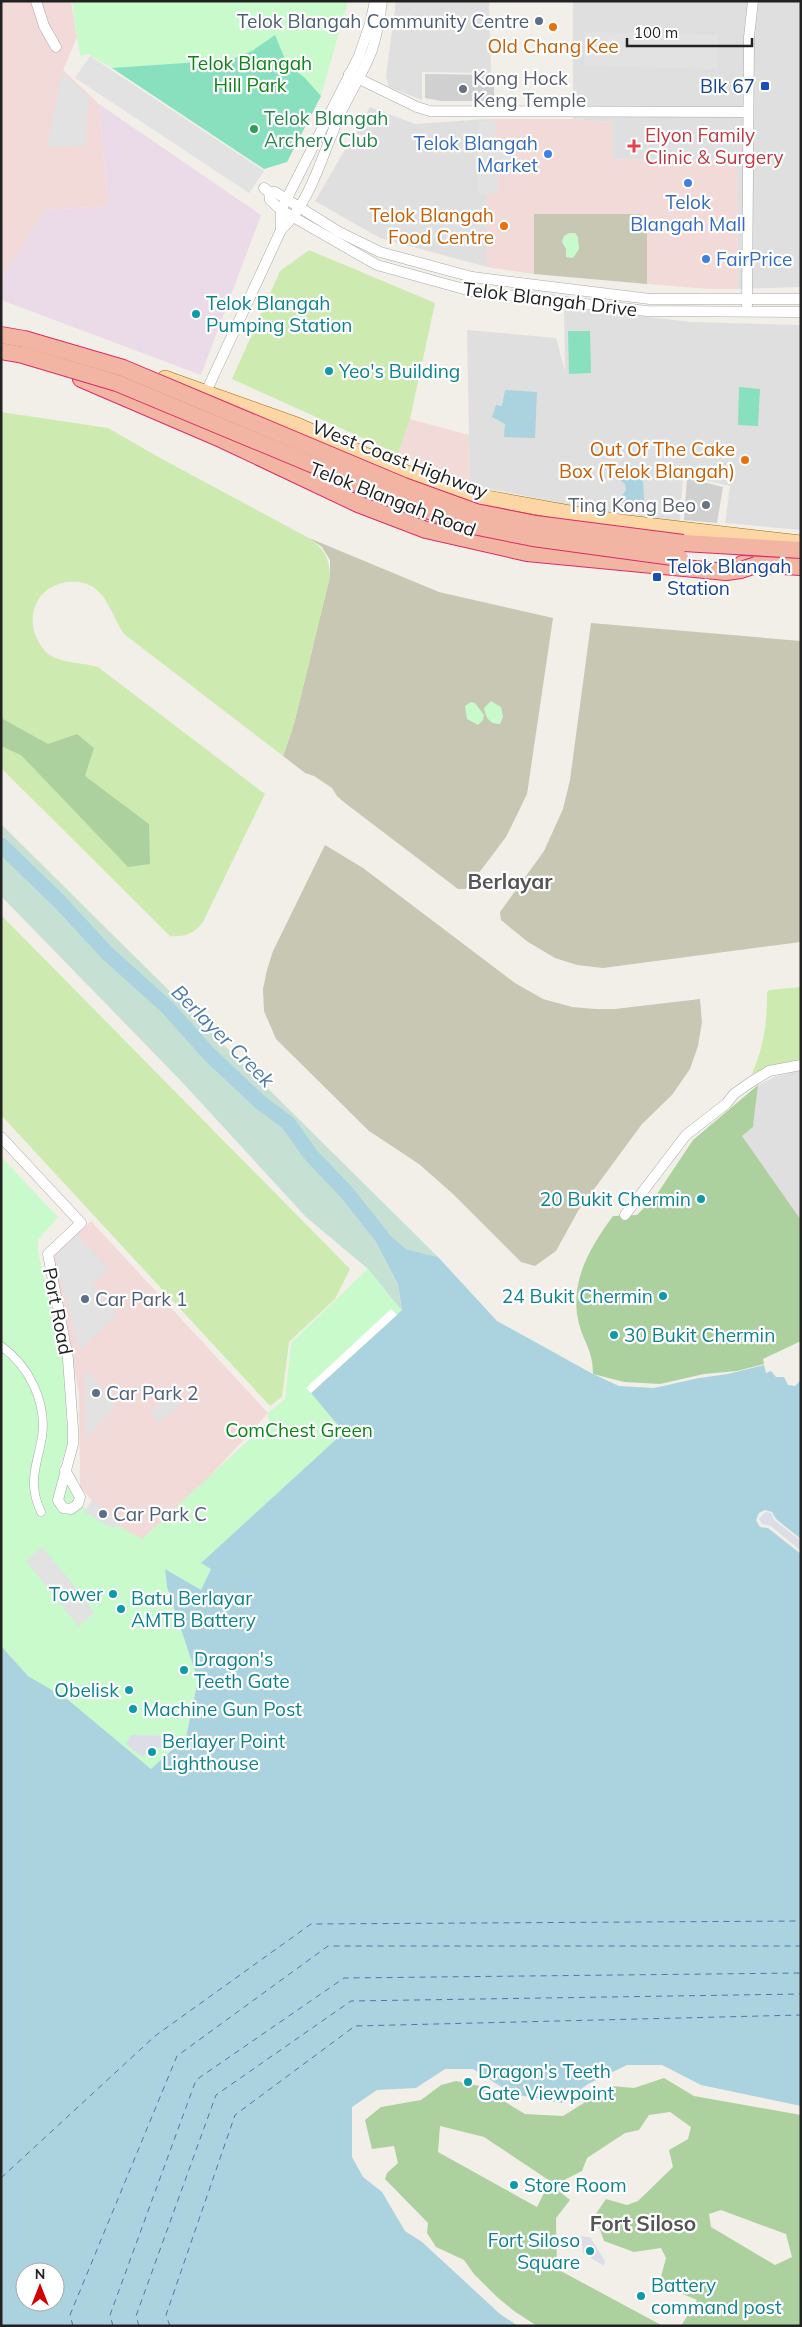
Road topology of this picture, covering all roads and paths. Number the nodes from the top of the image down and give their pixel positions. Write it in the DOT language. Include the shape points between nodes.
graph roads {
  1 [pos="36,1"];
  2 [pos="375,1"];
  3 [pos="382,1"];
  4 [pos="753,1"];
  5 [pos="56,47"];
  6 [pos="354,76"];
  7 [pos="748,112"];
  8 [pos="287,199"];
  9 [pos="300,207"];
  10 [pos="281,210"];
  11 [pos="293,219"];
  12 [pos="280,230"];
  13 [pos="801,299"];
  14 [pos="747,300"];
  15 [pos="747,312"];
  16 [pos="801,312"];
  17 [pos="1,327"];
  18 [pos="1,335"];
  19 [pos="1,352"];
  20 [pos="1,358"];
  21 [pos="81,379"];
  22 [pos="206,392"];
  23 [pos="359,453"];
  24 [pos="350,484"];
  25 [pos="801,543"];
  26 [pos="801,550"];
  27 [pos="756,565"];
  28 [pos="801,567"];
  29 [pos="801,573"];
  30 [pos="801,1064"];
  31 [pos="1,1137"];
  32 [pos="625,1215"];
  33 [pos="1,1346"];
  34 [pos="65,1470"];
  35 [pos="74,1489"];
  36 [pos="59,1494"];
  37 [pos="41,1512"];
  1 -- 5 [label="street" via="44,26"];
  2 -- 6 [label="street"];
  3 -- 6 [label="street" via="375,37"];
  4 -- 7 [label="street"];
  6 -- 7 [label="street" via="430,111"];
  6 -- 8 [label="street"];
  6 -- 9 [label="street"];
  7 -- 14 [label="street"];
  8 -- 9 [label="street, Telok Blangah Drive"];
  8 -- 10 [label="street"];
  8 -- 10 [label="street, Telok Blangah Drive" via="266,190 270,200"];
  9 -- 11 [label="street"];
  9 -- 14 [label="street, Telok Blangah Drive" via="339,232 380,252 472,277 650,299"];
  10 -- 11 [label="street, Telok Blangah Drive"];
  10 -- 12 [label="street"];
  11 -- 12 [label="street"];
  11 -- 15 [label="street, Telok Blangah Drive" via="377,264 471,291 647,311"];
  12 -- 22 [label="street"];
  13 -- 14 [label="street, Telok Blangah Drive"];
  14 -- 15 [label="street"];
  15 -- 16 [label="street, Telok Blangah Drive"];
  17 -- 22 [label="main road, Telok Blangah Road"];
  18 -- 26 [label="highway, West Coast Highway, bridge" via="123,368 404,486 476,512 536,524 673,542"];
  19 -- 27 [label="highway, West Coast Highway, bridge" via="117,383 400,501 473,526 614,550"];
  20 -- 21 [label="main road, Telok Blangah Road"];
  21 -- 24 [label="main road, Telok Blangah Road"];
  21 -- 27 [label="highway, bridge" via="358,504 426,530 482,544 572,559 726,572"];
  22 -- 23 [label="main road, Telok Blangah Road" via="297,425"];
  23 -- 24 [label="main road" via="360,464"];
  23 -- 25 [label="main road, Telok Blangah Road" via="476,496 620,522"];
  24 -- 29 [label="main road, Telok Blangah Road" via="470,530 572,551 720,569"];
  27 -- 28 [label="highway, West Coast Highway"];
  30 -- 32 [label="street" via="769,1071 750,1082 686,1135"];
  31 -- 34 [label="street, Port Road" via="81,1223 48,1254 70,1381 73,1444"];
  33 -- 37 [label="street" via="16,1357 31,1378 41,1402 42,1434 32,1482"];
  34 -- 35 [label="street"];
  34 -- 36 [label="street, Port Road"];
  35 -- 36 [label="street" via="66,1488"];
  35 -- 36 [label="street" via="80,1500 71,1509 61,1506"];
}
